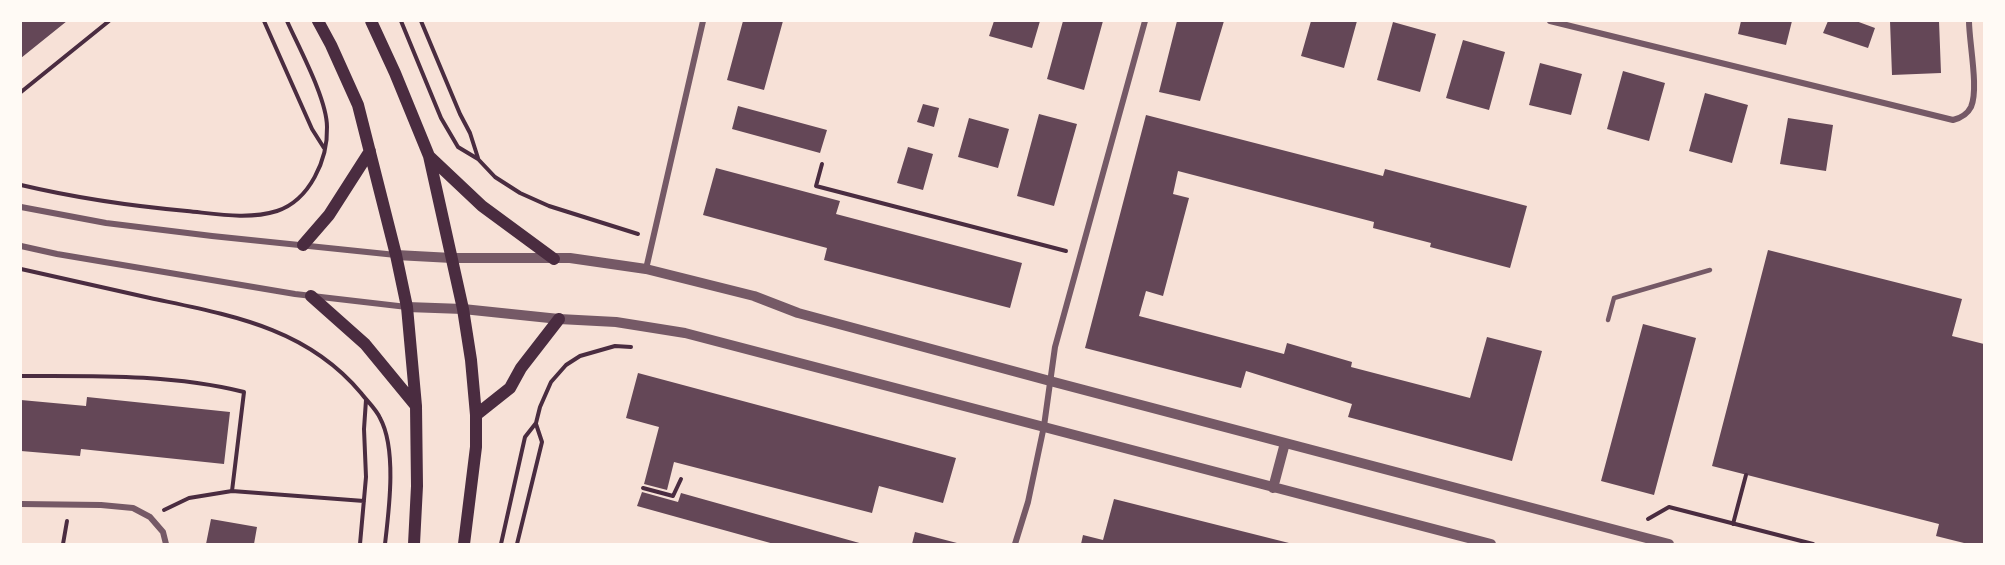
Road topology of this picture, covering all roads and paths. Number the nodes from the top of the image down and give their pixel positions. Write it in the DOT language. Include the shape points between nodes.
graph roads {
  1 [pos="110,21"];
  2 [pos="264,21"];
  3 [pos="287,21"];
  4 [pos="318,21"];
  5 [pos="371,21"];
  6 [pos="401,21"];
  7 [pos="422,21"];
  8 [pos="703,21"];
  9 [pos="1145,21"];
  10 [pos="1550,21"];
  11 [pos="1969,21"];
  12 [pos="21,92"];
  13 [pos="324,148"];
  14 [pos="370,151"];
  15 [pos="429,156"];
  16 [pos="478,159"];
  17 [pos="822,164"];
  18 [pos="21,185"];
  19 [pos="21,207"];
  20 [pos="651,243"];
  21 [pos="303,245"];
  22 [pos="21,246"];
  23 [pos="1081,254"];
  24 [pos="396,255"];
  25 [pos="452,258"];
  26 [pos="554,259"];
  27 [pos="21,269"];
  28 [pos="646,269"];
  29 [pos="1710,270"];
  30 [pos="311,296"];
  31 [pos="407,306"];
  32 [pos="463,309"];
  33 [pos="559,319"];
  34 [pos="1608,320"];
  35 [pos="635,347"];
  36 [pos="21,376"];
  37 [pos="1050,381"];
  38 [pos="366,399"];
  39 [pos="416,406"];
  40 [pos="476,415"];
  41 [pos="536,423"];
  42 [pos="1044,426"];
  43 [pos="1285,443"];
  44 [pos="1746,475"];
  45 [pos="681,479"];
  46 [pos="643,488"];
  47 [pos="1273,488"];
  48 [pos="232,491"];
  49 [pos="364,501"];
  50 [pos="21,504"];
  51 [pos="1669,507"];
  52 [pos="150,517"];
  53 [pos="67,521"];
  54 [pos="1733,524"];
  55 [pos="63,544"];
  56 [pos="166,544"];
  57 [pos="360,544"];
  58 [pos="385,544"];
  59 [pos="414,544"];
  60 [pos="464,544"];
  61 [pos="501,544"];
  62 [pos="517,544"];
  63 [pos="1015,544"];
  64 [pos="1491,544"];
  65 [pos="1669,544"];
  66 [pos="1813,544"];
  1 -- 12 [label="path"];
  2 -- 13 [label="path"];
  3 -- 13 [label="path" via="319,93 327,126"];
  4 -- 14 [label="main road" via="358,105"];
  5 -- 15 [label="main road"];
  6 -- 16 [label="path" via="441,118 458,147"];
  7 -- 16 [label="path" via="471,133"];
  8 -- 20 [label="street"];
  9 -- 23 [label="street"];
  10 -- 11 [label="street" via="1953,120 1963,117 1971,106 1974,90"];
  13 -- 18 [label="path" via="320,168 296,200 258,216 136,206"];
  14 -- 21 [label="main road" via="329,215"];
  14 -- 24 [label="main road"];
  15 -- 25 [label="main road"];
  15 -- 26 [label="main road" via="482,206"];
  16 -- 20 [label="path" via="495,177 520,193 571,214 636,233"];
  17 -- 23 [label="path" via="816,186"];
  19 -- 21 [label="street" via="106,223"];
  20 -- 28 [label="street"];
  21 -- 24 [label="street"];
  22 -- 30 [label="street"];
  23 -- 37 [label="street" via="1055,347"];
  24 -- 25 [label="street"];
  24 -- 31 [label="main road"];
  25 -- 26 [label="street"];
  25 -- 32 [label="main road"];
  26 -- 28 [label="street"];
  27 -- 38 [label="path" via="259,324 329,361"];
  28 -- 37 [label="street"];
  29 -- 34 [label="lane" via="1614,298"];
  30 -- 31 [label="street"];
  30 -- 39 [label="main road" via="365,344"];
  31 -- 32 [label="street"];
  31 -- 39 [label="main road"];
  32 -- 33 [label="street"];
  32 -- 40 [label="main road"];
  33 -- 40 [label="main road" via="510,388"];
  33 -- 42 [label="street" via="616,322 685,333"];
  35 -- 41 [label="path" via="615,346 580,356 566,365 551,381"];
  36 -- 48 [label="path" via="153,379 244,392"];
  37 -- 42 [label="street"];
  37 -- 43 [label="street"];
  38 -- 49 [label="path"];
  38 -- 58 [label="path" via="381,418 389,450"];
  39 -- 59 [label="main road"];
  40 -- 60 [label="main road"];
  41 -- 61 [label="path" via="525,437"];
  41 -- 62 [label="path" via="542,442"];
  42 -- 47 [label="street"];
  42 -- 63 [label="street"];
  43 -- 47 [label="street"];
  43 -- 65 [label="street"];
  44 -- 54 [label="path"];
  45 -- 46 [label="path" via="673,496"];
  47 -- 64 [label="street"];
  48 -- 49 [label="path"];
  48 -- 52 [label="path" via="189,498"];
  49 -- 57 [label="path"];
  50 -- 52 [label="street" via="133,507"];
  51 -- 54 [label="path"];
  52 -- 56 [label="street" via="163,532"];
  53 -- 55 [label="path"];
  54 -- 66 [label="path"];
}
